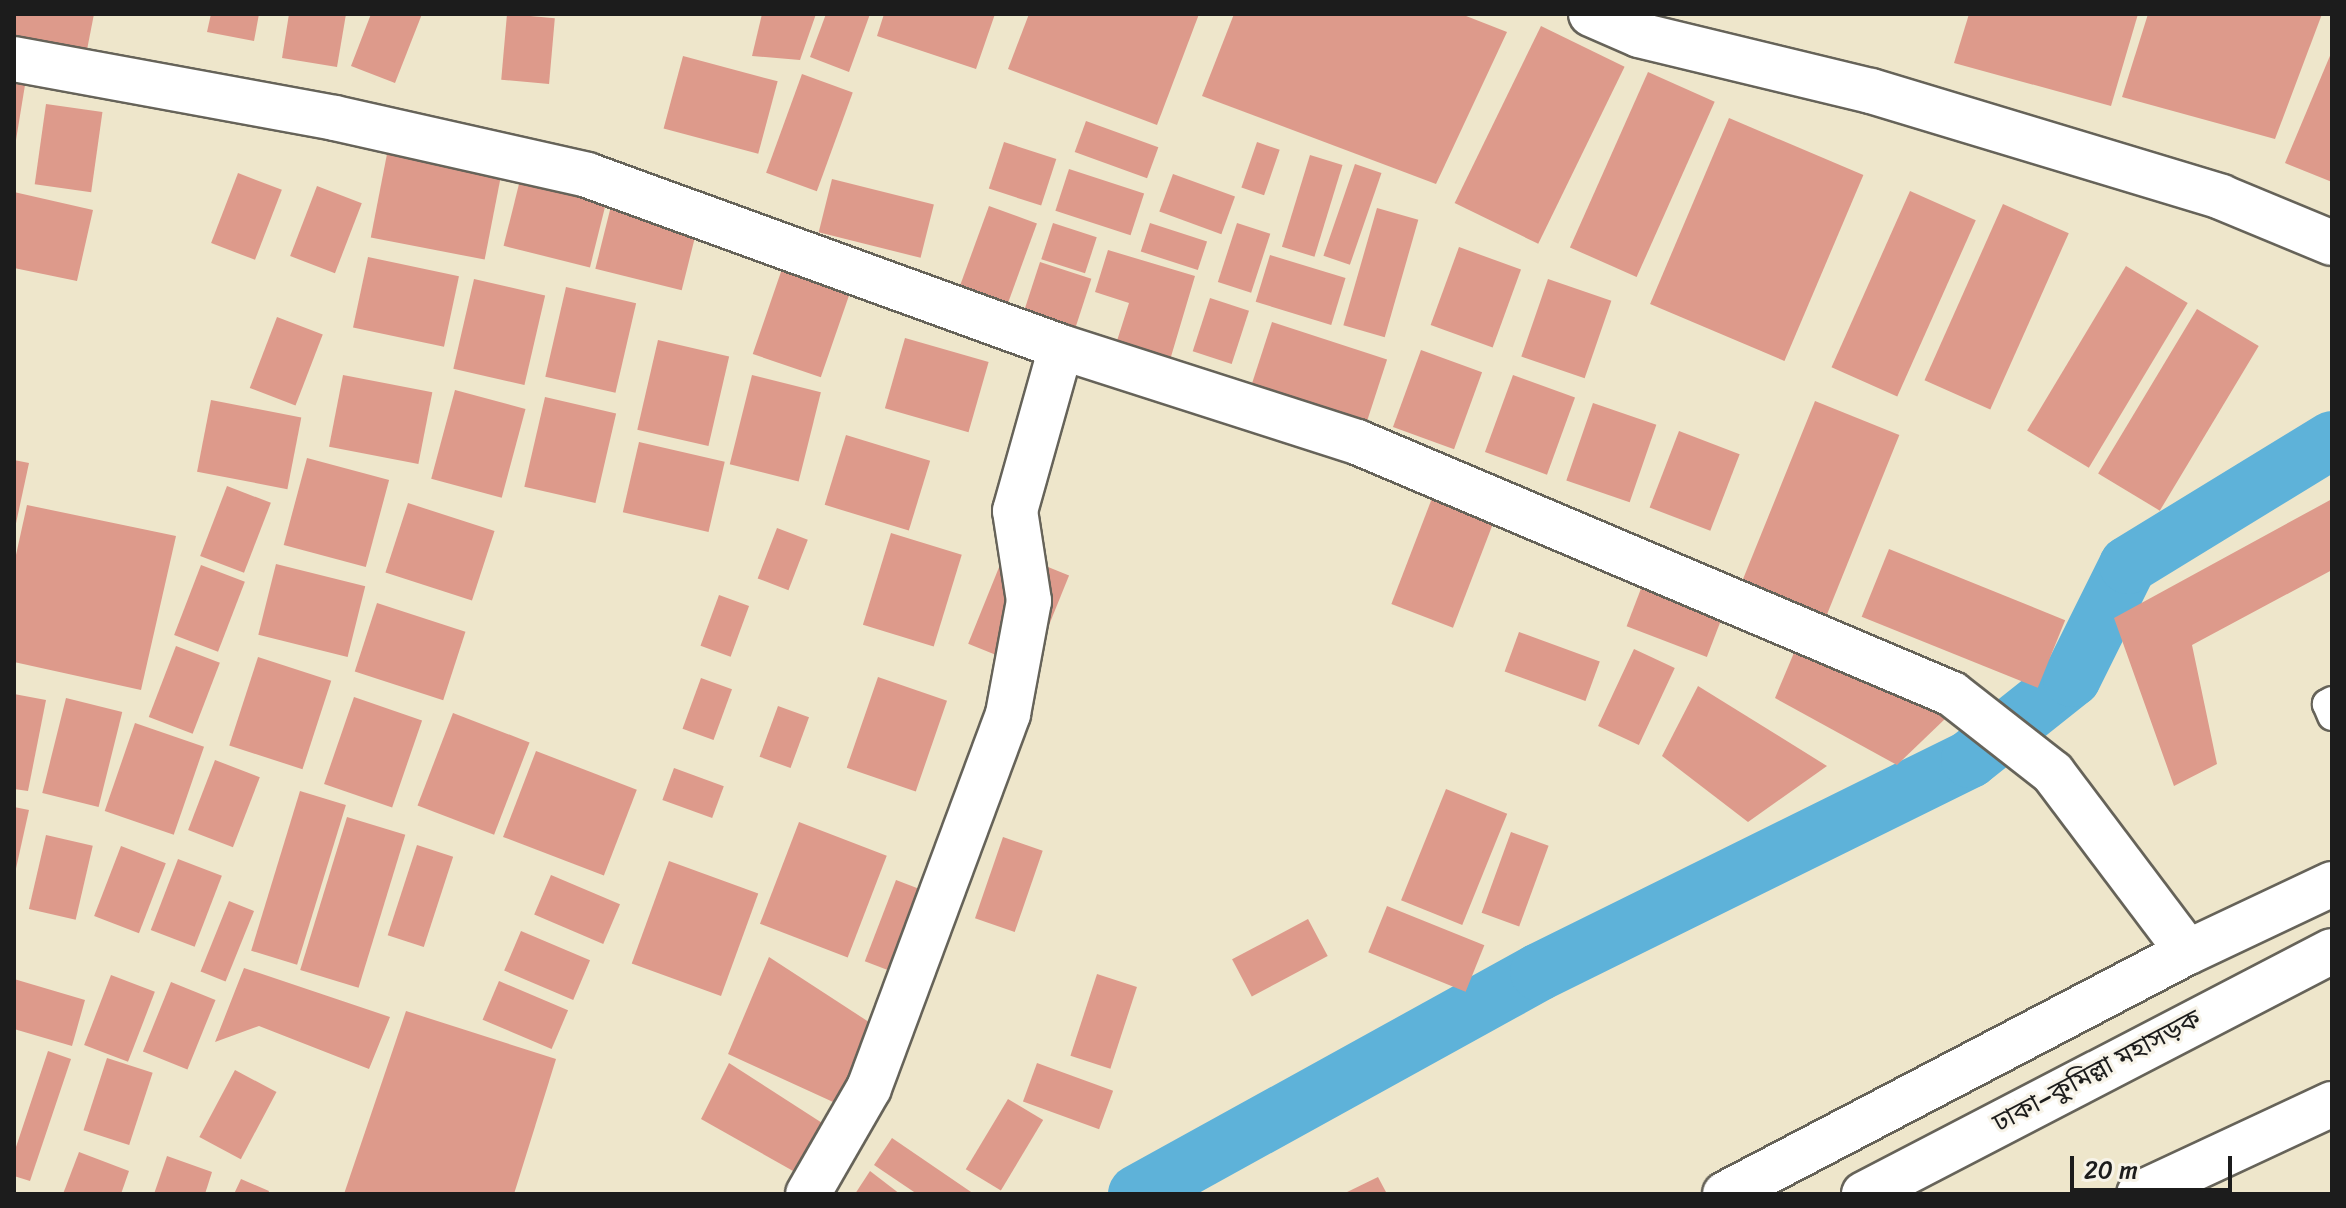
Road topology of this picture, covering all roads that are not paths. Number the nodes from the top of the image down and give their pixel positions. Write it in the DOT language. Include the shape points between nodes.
graph roads {
  1 [pos="1591,14"];
  2 [pos="14,59"];
  3 [pos="2332,243"];
  4 [pos="1061,347"];
  5 [pos="2332,701"];
  6 [pos="2332,716"];
  7 [pos="2332,884"];
  8 [pos="2332,951"];
  9 [pos="2188,952"];
  10 [pos="2331,1107"];
  11 [pos="808,1194"];
  12 [pos="1725,1194"];
  13 [pos="1864,1194"];
  14 [pos="2139,1194"];
  1 -- 3 [label="main road" via="1639,35 1871,91 2221,197"];
  2 -- 4 [label="main road" via="335,118 587,175"];
  4 -- 9 [label="main road" via="1357,442 1952,694 2053,773"];
  4 -- 11 [label="main road" via="1015,511 1029,601 1008,714 869,1088"];
  5 -- 6 [label="lane" via="2327,704"];
  7 -- 9 [label="main road"];
  8 -- 13 [label="main road, ঢাকা–কুমিল্লা মহাসড়ক"];
  9 -- 12 [label="main road"];
  10 -- 14 [label="main road"];
}
